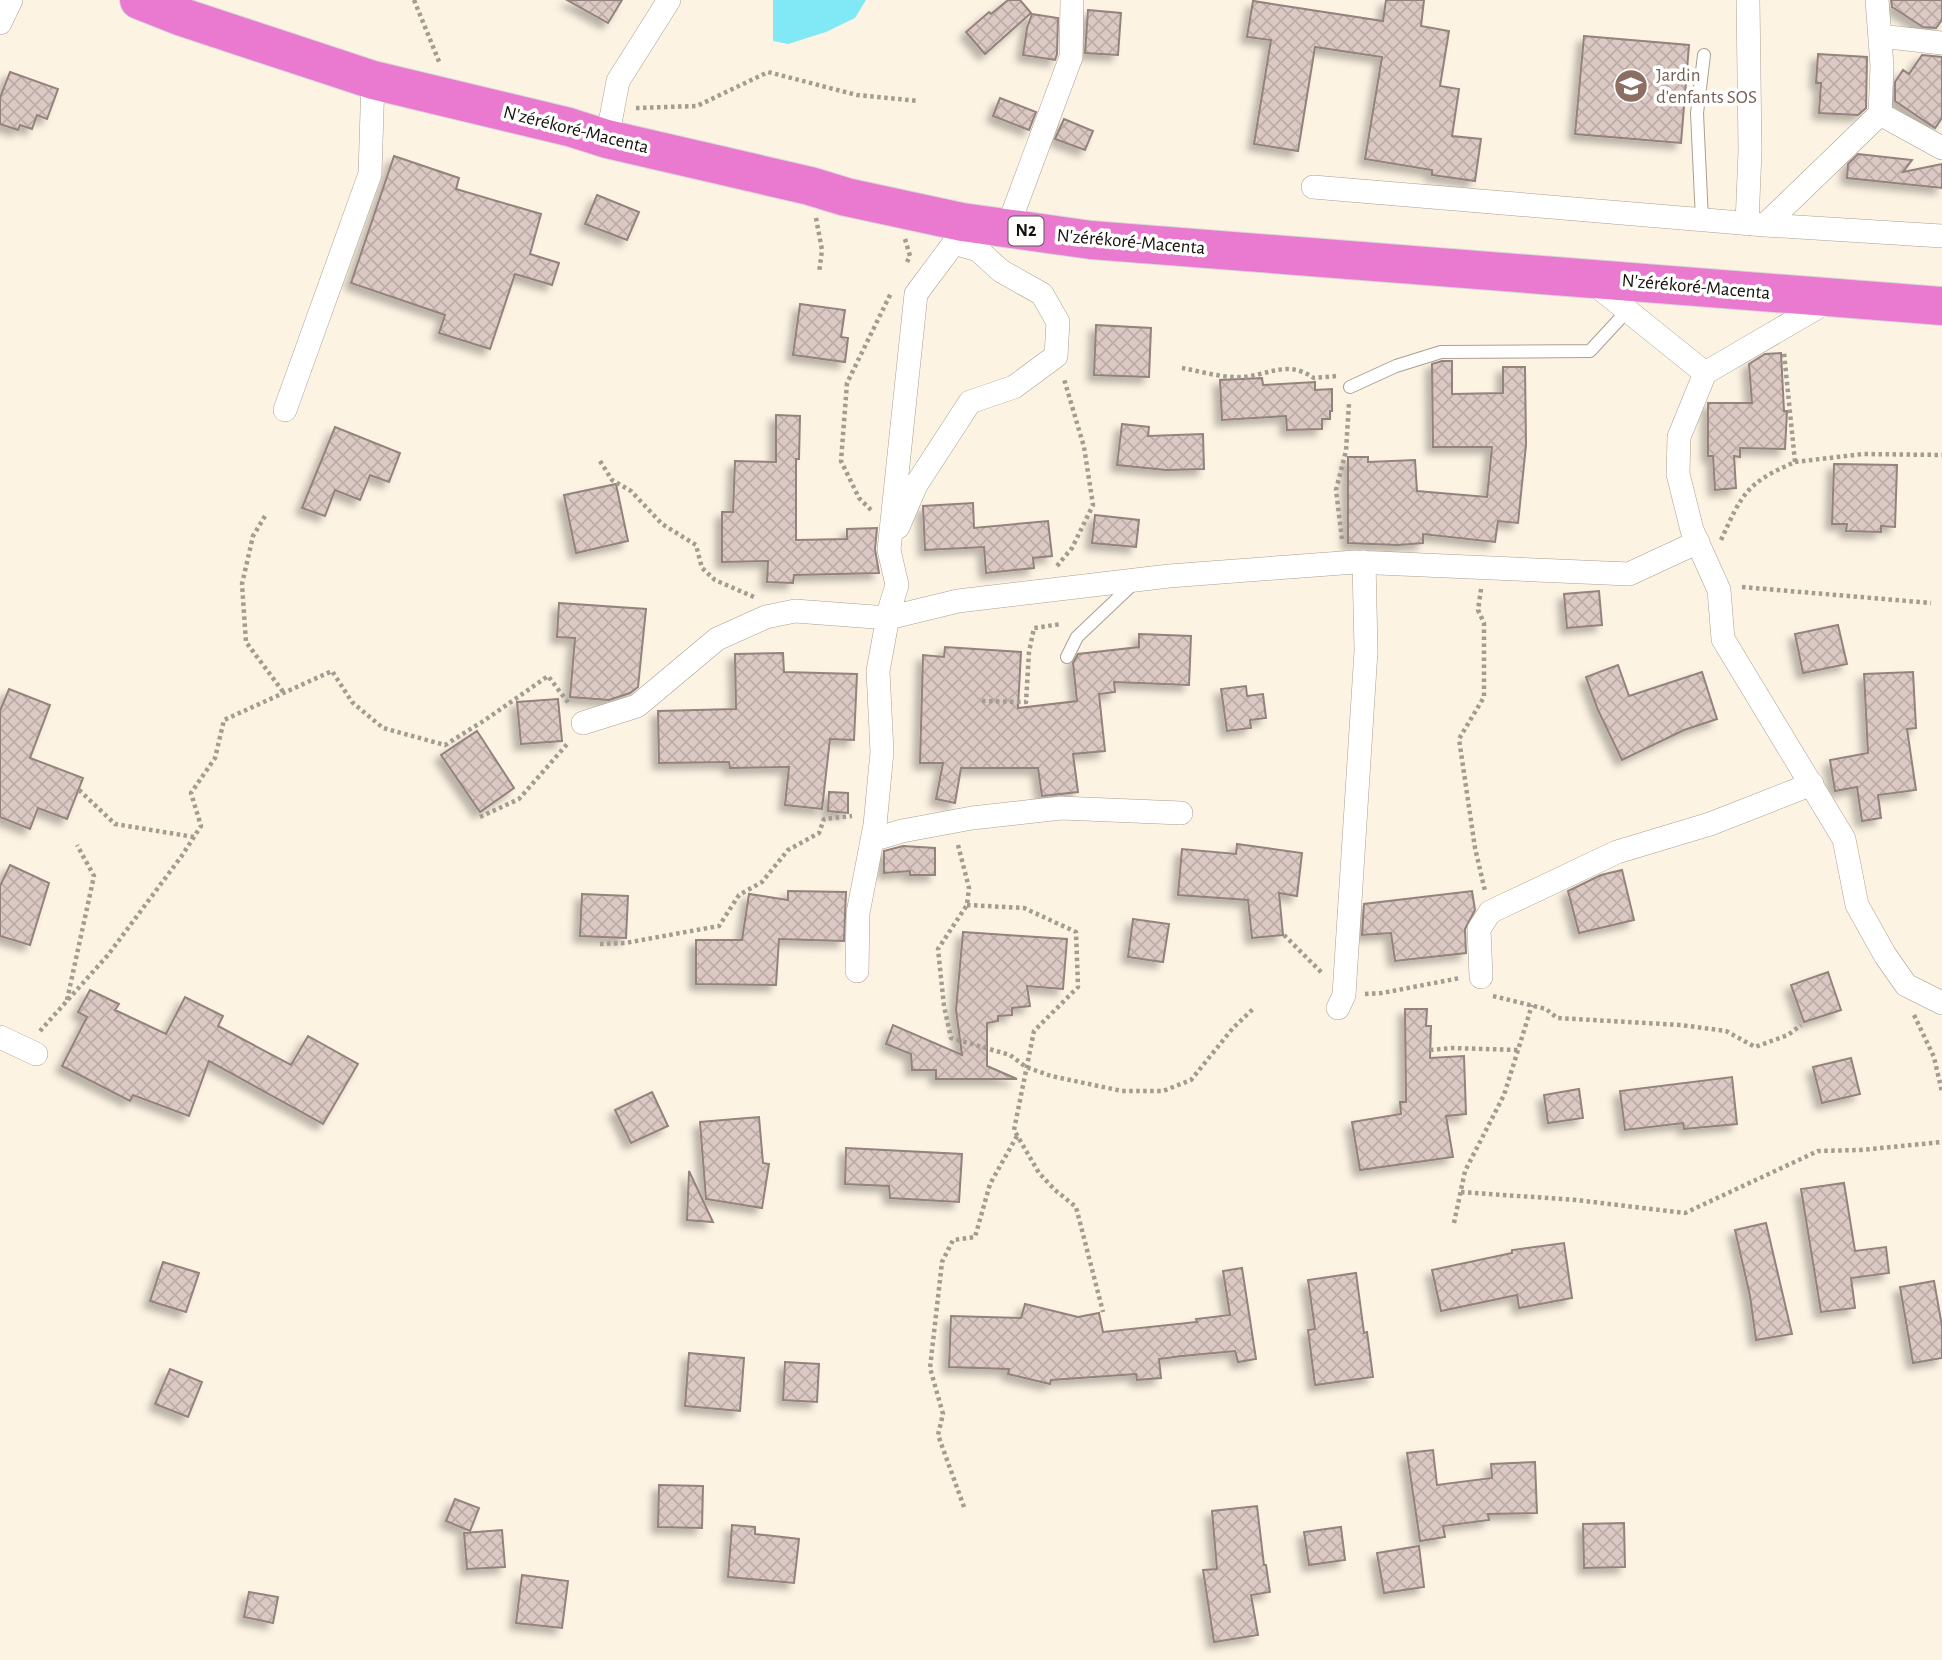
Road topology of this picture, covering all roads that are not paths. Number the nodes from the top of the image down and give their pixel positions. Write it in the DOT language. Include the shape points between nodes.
graph roads {
  1 [pos="12,0"];
  2 [pos="139,0"];
  3 [pos="669,0"];
  4 [pos="1072,0"];
  5 [pos="1748,0"];
  6 [pos="1877,0"];
  7 [pos="0,23"];
  8 [pos="1880,36"];
  9 [pos="1942,43"];
  10 [pos="1704,55"];
  11 [pos="373,80"];
  12 [pos="1880,114"];
  13 [pos="610,124"];
  14 [pos="1942,148"];
  15 [pos="1313,187"];
  16 [pos="1702,220"];
  17 [pos="1756,224"];
  18 [pos="1007,229"];
  19 [pos="958,232"];
  20 [pos="1942,236"];
  21 [pos="1586,278"];
  22 [pos="1834,298"];
  23 [pos="1942,306"];
  24 [pos="1627,311"];
  25 [pos="1704,373"];
  26 [pos="1350,387"];
  27 [pos="285,410"];
  28 [pos="1698,541"];
  29 [pos="888,550"];
  30 [pos="1364,562"];
  31 [pos="1138,580"];
  32 [pos="888,618"];
  33 [pos="1067,657"];
  34 [pos="584,722"];
  35 [pos="1812,783"];
  36 [pos="1181,813"];
  37 [pos="872,840"];
  38 [pos="857,971"];
  39 [pos="1481,977"];
  40 [pos="1341,1002"];
  41 [pos="1942,1003"];
  42 [pos="0,1037"];
  43 [pos="30,1051"];
  1 -- 7 [label="street"];
  2 -- 11 [label="highway, N'zérékoré-Macenta / N2"];
  3 -- 13 [label="street" via="618,81"];
  4 -- 18 [label="street" via="1071,57"];
  5 -- 17 [label="street"];
  6 -- 8 [label="street"];
  8 -- 9 [label="street"];
  8 -- 12 [label="street"];
  10 -- 16 [label="lane" via="1697,113"];
  11 -- 13 [label="highway, N'zérékoré-Macenta / N2" via="569,127"];
  11 -- 27 [label="street" via="370,174"];
  12 -- 14 [label="street"];
  12 -- 17 [label="street"];
  13 -- 19 [label="highway, N'zérékoré-Macenta / N2" via="894,208"];
  15 -- 16 [label="street"];
  16 -- 17 [label="street"];
  17 -- 20 [label="street"];
  18 -- 19 [label="highway, N'zérékoré-Macenta / N2"];
  18 -- 21 [label="highway, N'zérékoré-Macenta / N2" via="1091,240"];
  19 -- 29 [label="street" via="916,294"];
  19 -- 29 [label="street" via="1001,271 1042,294 1058,322 1056,356 1014,387 970,402 916,485"];
  21 -- 22 [label="highway, N'zérékoré-Macenta / N2"];
  21 -- 24 [label="street"];
  22 -- 23 [label="highway, N'zérékoré-Macenta / N2"];
  22 -- 25 [label="street"];
  24 -- 25 [label="street"];
  24 -- 26 [label="lane" via="1590,351 1441,352"];
  25 -- 28 [label="street" via="1679,437 1678,474"];
  28 -- 30 [label="street" via="1629,574"];
  28 -- 35 [label="street" via="1712,575 1723,639"];
  29 -- 32 [label="street" via="897,585"];
  30 -- 31 [label="street"];
  30 -- 40 [label="street" via="1366,651"];
  31 -- 32 [label="street" via="958,601"];
  31 -- 33 [label="lane" via="1077,637"];
  32 -- 34 [label="street" via="795,611 766,617 717,639 637,706"];
  32 -- 37 [label="street" via="878,671 882,752"];
  35 -- 39 [label="street" via="1710,824 1617,852 1490,912 1479,929"];
  35 -- 41 [label="street" via="1844,839 1857,905 1885,954 1906,985"];
  36 -- 37 [label="street" via="1061,808 972,818"];
  37 -- 38 [label="street" via="858,913"];
  42 -- 43 [label="street"];
}
